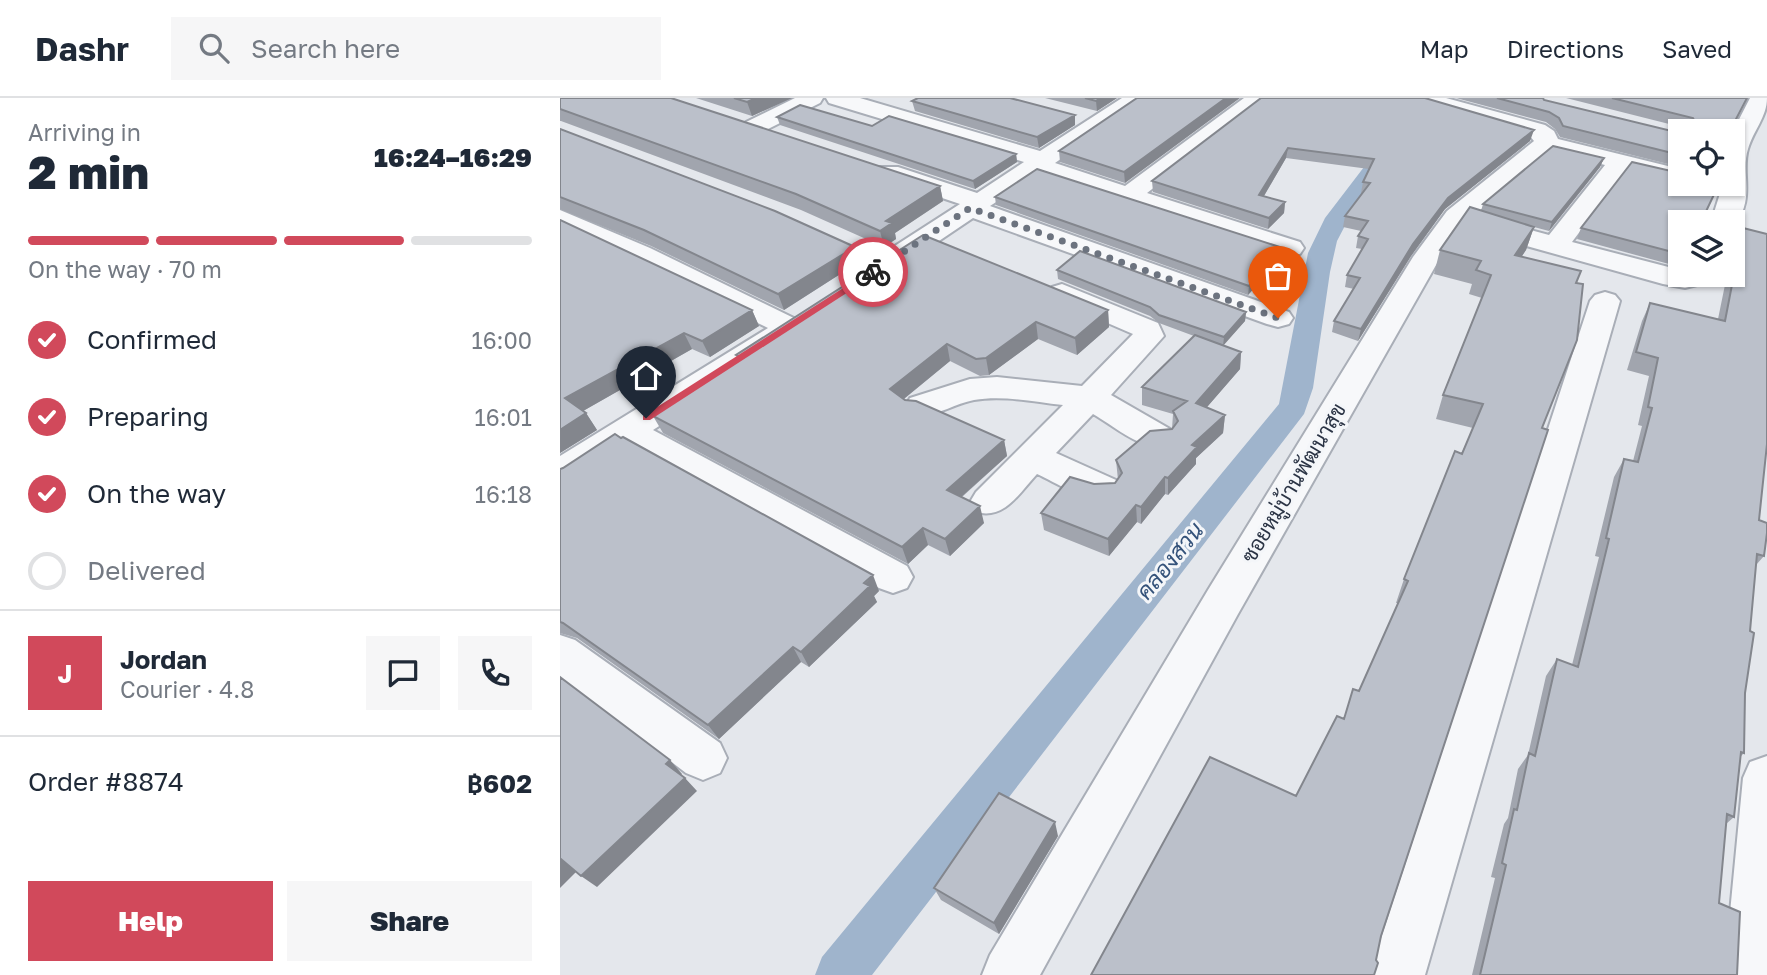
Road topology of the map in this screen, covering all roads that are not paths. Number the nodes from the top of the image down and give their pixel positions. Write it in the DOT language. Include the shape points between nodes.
graph roads {
  1 [pos="812,98"];
  2 [pos="837,98"];
  3 [pos="1138,98"];
  4 [pos="1258,98"];
  5 [pos="1423,98"];
  6 [pos="1755,99"];
  7 [pos="1075,115"];
  8 [pos="729,118"];
  9 [pos="1102,122"];
  10 [pos="1745,123"];
  11 [pos="754,127"];
  12 [pos="788,138"];
  13 [pos="1546,143"];
  14 [pos="1040,162"];
  15 [pos="1620,162"];
  16 [pos="864,163"];
  17 [pos="1668,173"];
  18 [pos="1130,194"];
  19 [pos="975,205"];
  20 [pos="1456,217"];
  21 [pos="560,218"];
  22 [pos="925,238"];
  23 [pos="1554,247"];
  24 [pos="1290,248"];
  25 [pos="963,253"];
  26 [pos="1668,276"];
  27 [pos="855,284"];
  28 [pos="1038,284"];
  29 [pos="1605,301"];
  30 [pos="1278,318"];
  31 [pos="1090,397"];
  32 [pos="922,406"];
  33 [pos="630,416"];
  34 [pos="1158,437"];
  35 [pos="1032,457"];
  36 [pos="560,473"];
  37 [pos="1103,489"];
  38 [pos="989,502"];
  39 [pos="893,577"];
  40 [pos="560,653"];
  41 [pos="703,758"];
  42 [pos="1767,778"];
  43 [pos="1010,975"];
  44 [pos="1398,975"];
  45 [pos="1752,975"];
  1 -- 11 [label="street"];
  2 -- 14 [label="street"];
  3 -- 9 [label="street"];
  4 -- 18 [label="street"];
  5 -- 13 [label="street" via="1537,130 1546,136"];
  6 -- 10 [label="street"];
  7 -- 9 [label="street"];
  8 -- 11 [label="street"];
  9 -- 14 [label="street"];
  11 -- 12 [label="street"];
  13 -- 15 [label="street"];
  13 -- 20 [label="street, ซอยหมู่บ้านพัฒนาสุข"];
  14 -- 18 [label="street"];
  14 -- 19 [label="street"];
  15 -- 17 [label="street"];
  15 -- 23 [label="street"];
  16 -- 19 [label="street"];
  18 -- 24 [label="street"];
  19 -- 22 [label="street"];
  19 -- 30 [label="street"];
  20 -- 23 [label="street"];
  20 -- 43 [label="street, ซอยหมู่บ้านพัฒนาสุข" via="1427,257 1244,566"];
  21 -- 33 [label="street" via="800,320"];
  22 -- 25 [label="street"];
  22 -- 27 [label="street" via="876,257"];
  23 -- 26 [label="street"];
  28 -- 31 [label="street" via="1149,332"];
  29 -- 44 [label="street"];
  31 -- 32 [label="street" via="997,388 970,390"];
  31 -- 34 [label="street"];
  31 -- 35 [label="street"];
  33 -- 36 [label="street"];
  33 -- 39 [label="street"];
  35 -- 37 [label="street"];
  35 -- 38 [label="street"];
  40 -- 41 [label="street"];
  42 -- 45 [label="street"];
}
